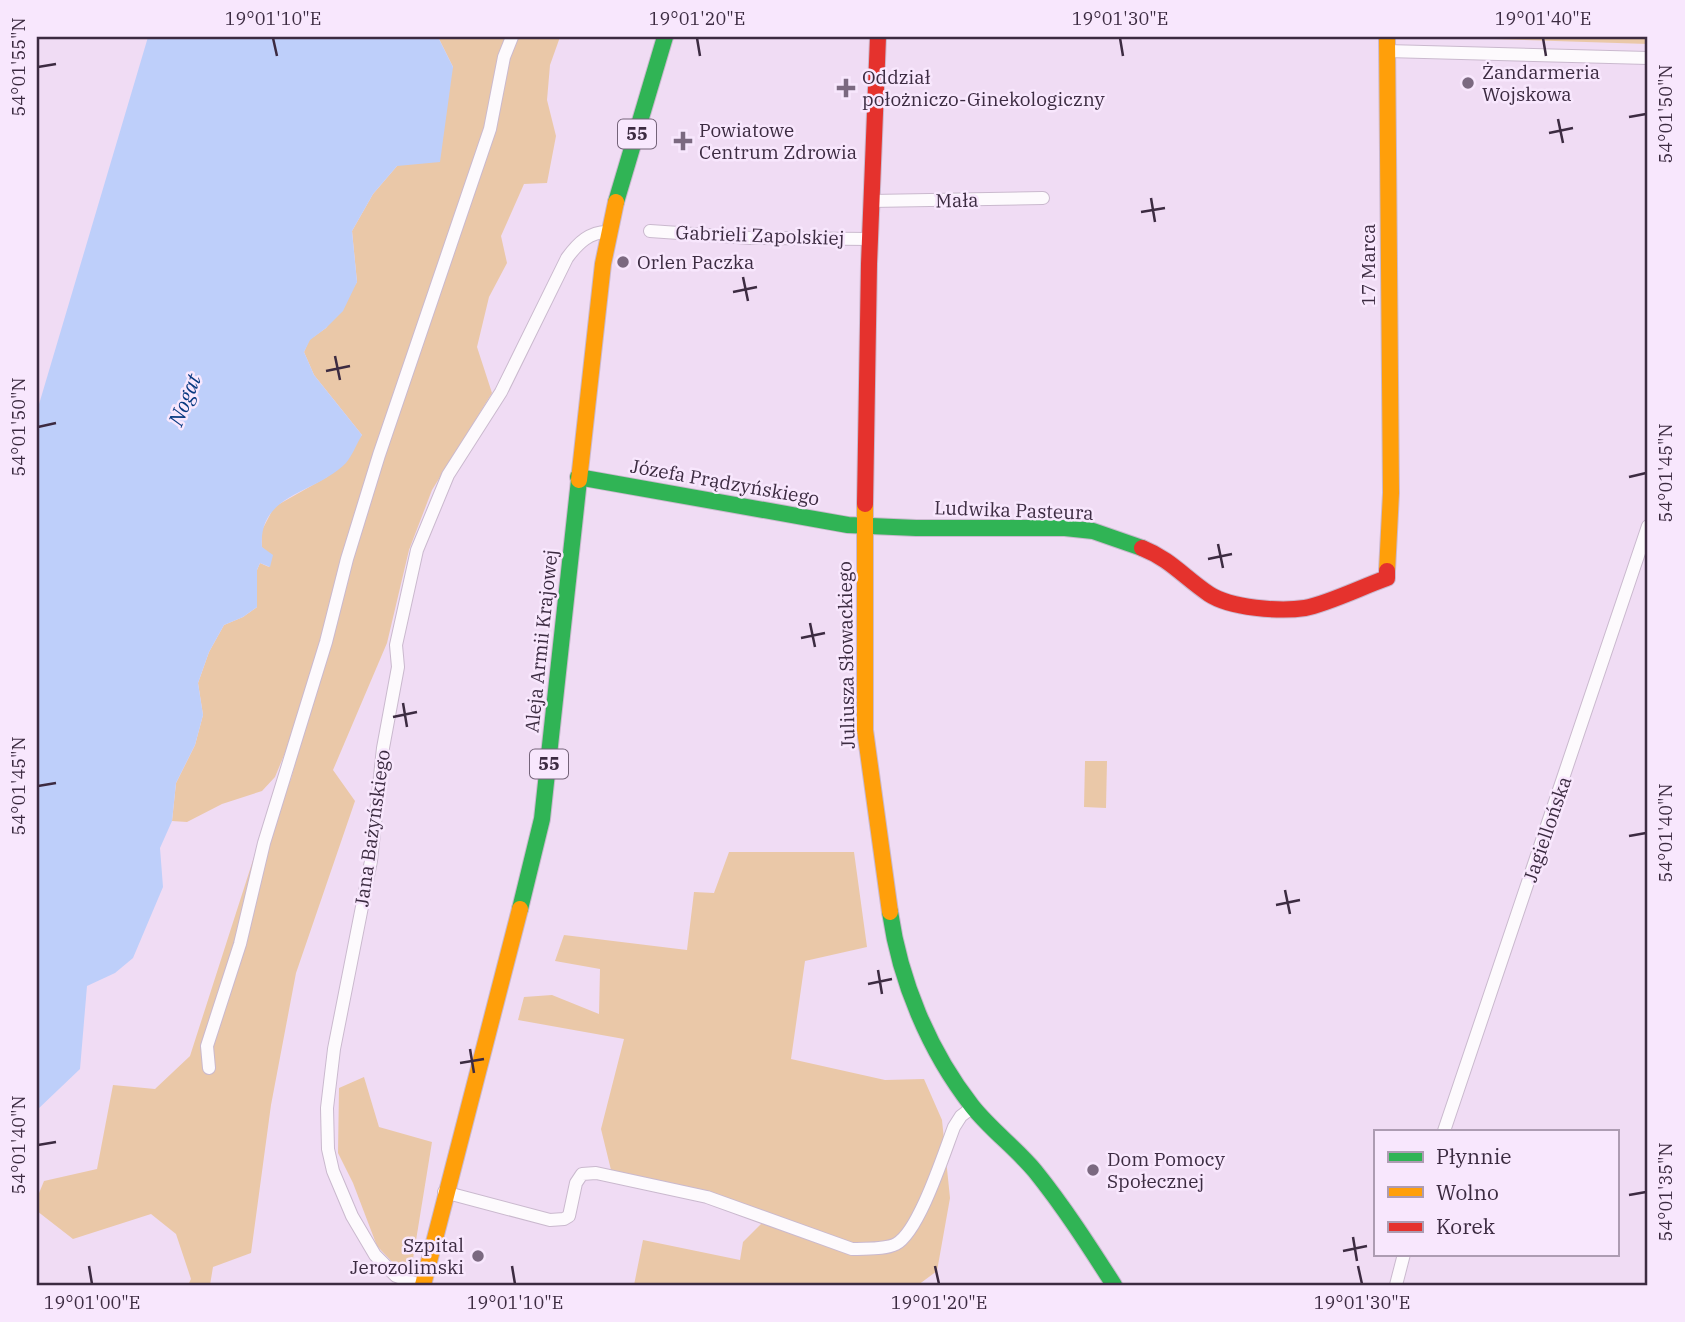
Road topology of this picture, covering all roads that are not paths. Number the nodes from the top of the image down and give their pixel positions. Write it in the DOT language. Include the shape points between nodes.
graph roads {
  1 [pos="512,37"];
  2 [pos="665,37"];
  3 [pos="877,37"];
  4 [pos="1387,44"];
  5 [pos="1648,58"];
  6 [pos="1043,198"];
  7 [pos="871,201"];
  8 [pos="650,231"];
  9 [pos="610,232"];
  10 [pos="870,239"];
  11 [pos="578,477"];
  12 [pos="1391,493"];
  13 [pos="865,526"];
  14 [pos="1648,526"];
  15 [pos="209,1068"];
  16 [pos="973,1107"];
  17 [pos="1444,1130"];
  18 [pos="444,1192"];
  19 [pos="1403,1256"];
  20 [pos="421,1285"];
  21 [pos="1114,1285"];
  22 [pos="1396,1285"];
  1 -- 15 [label="street" via="490,129 347,559 264,844 240,944 207,1046"];
  2 -- 9 [label="street, Aleja Armii Krajowej / 55"];
  3 -- 7 [label="street, Juliusza Słowackiego"];
  4 -- 5 [label="street"];
  4 -- 12 [label="street, 17 Marca"];
  6 -- 7 [label="street, Mała"];
  7 -- 10 [label="street, Juliusza Słowackiego"];
  8 -- 10 [label="street, Gabrieli Zapolskiej"];
  9 -- 11 [label="street, Aleja Armii Krajowej / 55"];
  9 -- 20 [label="street, Jana Bażyńskiego" via="592,234 567,258 501,392 448,475 417,550 396,645 398,667 383,748 371,861 334,1049 327,1128 332,1171 363,1235 396,1276"];
  10 -- 13 [label="street, Juliusza Słowackiego"];
  11 -- 13 [label="street, Józefa Prądzyńskiego"];
  11 -- 18 [label="street, Aleja Armii Krajowej / 55" via="542,819"];
  12 -- 13 [label="street, Ludwika Pasteura" via="1387,578 1298,609 1222,601 1155,553 1093,531"];
  13 -- 16 [label="street, Juliusza Słowackiego" via="865,730 892,926 926,1030"];
  14 -- 17 [label="street, Jagiellońska"];
  16 -- 18 [label="street" via="954,1127 914,1226 897,1244 878,1248 852,1248 707,1197 596,1173 582,1174 569,1216 564,1219 550,1220"];
  16 -- 21 [label="street, Juliusza Słowackiego" via="1033,1168"];
  18 -- 20 [label="street, Aleja Armii Krajowej / 55"];
  19 -- 22 [label="street"];
}
